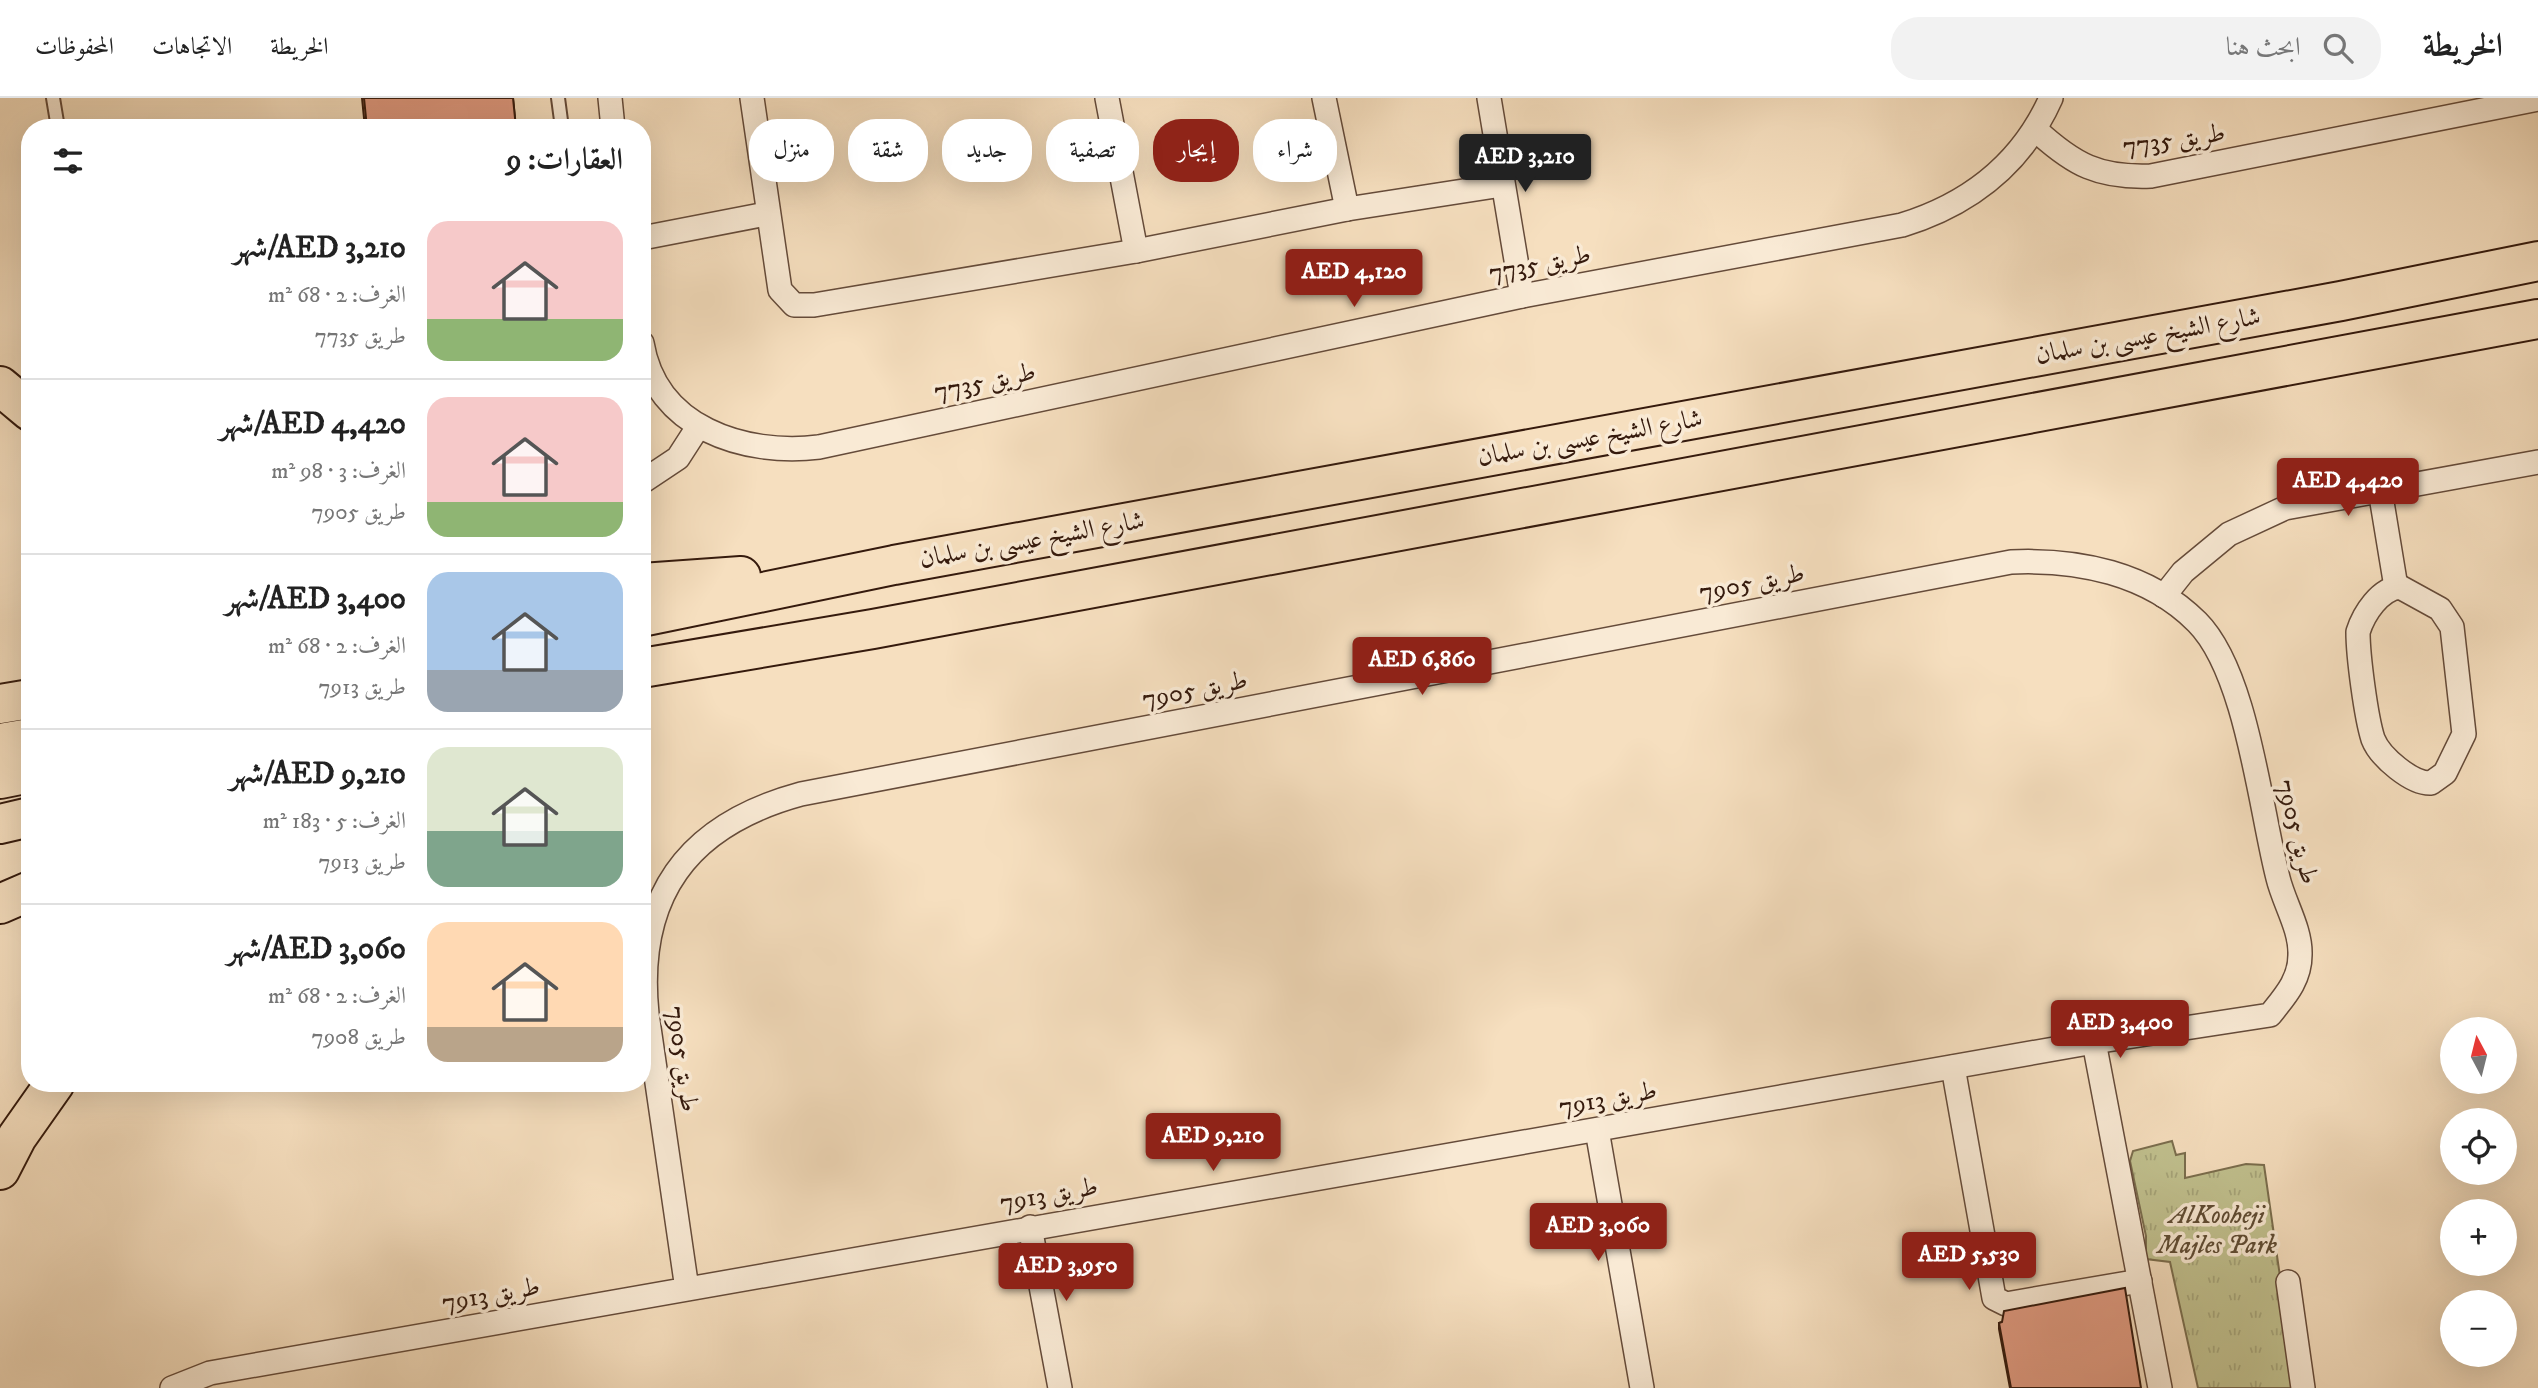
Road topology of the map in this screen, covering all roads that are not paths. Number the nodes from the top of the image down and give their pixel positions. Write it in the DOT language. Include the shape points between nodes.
graph roads {
  1 [pos="53,98"];
  2 [pos="558,98"];
  3 [pos="610,98"];
  4 [pos="752,98"];
  5 [pos="1107,98"];
  6 [pos="1324,98"];
  7 [pos="1489,98"];
  8 [pos="2051,98"];
  9 [pos="2538,99"];
  10 [pos="56,119"];
  11 [pos="561,119"];
  12 [pos="612,119"];
  13 [pos="2036,130"];
  14 [pos="1502,184"];
  15 [pos="1348,209"];
  16 [pos="766,214"];
  17 [pos="651,236"];
  18 [pos="1136,251"];
  19 [pos="2538,261"];
  20 [pos="1522,296"];
  21 [pos="2538,319"];
  22 [pos="651,371"];
  23 [pos="0,386"];
  24 [pos="21,404"];
  25 [pos="698,427"];
  26 [pos="2538,462"];
  27 [pos="651,476"];
  28 [pos="2380,490"];
  29 [pos="894,565"];
  30 [pos="651,582"];
  31 [pos="2396,587"];
  32 [pos="2164,596"];
  33 [pos="651,615"];
  34 [pos="873,629"];
  35 [pos="651,666"];
  36 [pos="651,689"];
  37 [pos="21,700"];
  38 [pos="0,704"];
  39 [pos="21,739"];
  40 [pos="0,743"];
  41 [pos="21,775"];
  42 [pos="0,779"];
  43 [pos="21,819"];
  44 [pos="0,824"];
  45 [pos="21,895"];
  46 [pos="0,904"];
  47 [pos="651,927"];
  48 [pos="2270,1015"];
  49 [pos="651,1042"];
  50 [pos="2094,1042"];
  51 [pos="1953,1067"];
  52 [pos="49,1092"];
  53 [pos="1597,1130"];
  54 [pos="0,1170"];
  55 [pos="1030,1227"];
  56 [pos="2140,1281"];
  57 [pos="2288,1282"];
  58 [pos="687,1289"];
  59 [pos="172,1388"];
  60 [pos="1060,1388"];
  61 [pos="1642,1388"];
  62 [pos="2160,1388"];
  63 [pos="2303,1388"];
  1 -- 10 [label="lane"];
  2 -- 11 [label="lane"];
  3 -- 12 [label="street"];
  4 -- 16 [label="street"];
  5 -- 18 [label="street"];
  6 -- 15 [label="street"];
  7 -- 14 [label="street"];
  8 -- 13 [label="street, طريق 7735"];
  9 -- 13 [label="street, طريق 7735" via="2151,177 2118,178 2086,167"];
  13 -- 20 [label="street, طريق 7735" via="1993,178 1927,218"];
  14 -- 15 [label="street"];
  14 -- 20 [label="street"];
  15 -- 18 [label="street"];
  16 -- 17 [label="street"];
  16 -- 18 [label="street" via="780,290 794,305"];
  19 -- 29 [label="highway, شارع الشيخ عيسى بن سلمان" via="2341,301"];
  20 -- 25 [label="street, طريق 7735" via="819,447 757,447"];
  21 -- 34 [label="highway, شارع الشيخ عيسى بن سلمان"];
  22 -- 25 [label="street, طريق 7735" via="665,396"];
  23 -- 24 [label="highway"];
  25 -- 27 [label="street" via="678,458"];
  26 -- 28 [label="street"];
  28 -- 31 [label="street"];
  28 -- 32 [label="street" via="2285,508 2256,519 2205,551"];
  29 -- 30 [label="highway"];
  29 -- 33 [label="highway, شارع الشيخ عيسى بن سلمان"];
  31 -- 31 [label="street" via="2381,595 2358,632 2372,732 2384,755 2415,779 2431,783 2445,774 2464,734 2452,627 2440,608"];
  32 -- 47 [label="street, طريق 7905" via="2106,570 2042,561 2011,562 801,794 764,804 731,820 701,843 676,871"];
  32 -- 48 [label="street, طريق 7905" via="2212,640 2233,679 2278,880 2301,952 2295,981"];
  34 -- 35 [label="highway, شارع الشيخ عيسى بن سلمان"];
  34 -- 36 [label="highway"];
  37 -- 38 [label="highway"];
  39 -- 40 [label="highway"];
  41 -- 42 [label="highway"];
  43 -- 44 [label="highway"];
  45 -- 46 [label="highway"];
  48 -- 50 [label="street, طريق 7913"];
  49 -- 58 [label="street, طريق 7905"];
  50 -- 51 [label="street, طريق 7913"];
  50 -- 56 [label="street"];
  51 -- 53 [label="street, طريق 7913"];
  51 -- 56 [label="street" via="1994,1298 2006,1304"];
  52 -- 54 [label="highway"];
  53 -- 55 [label="street, طريق 7913"];
  53 -- 61 [label="street"];
  55 -- 58 [label="street, طريق 7913"];
  55 -- 60 [label="street"];
  56 -- 62 [label="street"];
  57 -- 63 [label="street"];
  58 -- 59 [label="street, طريق 7913" via="210,1373"];
}
